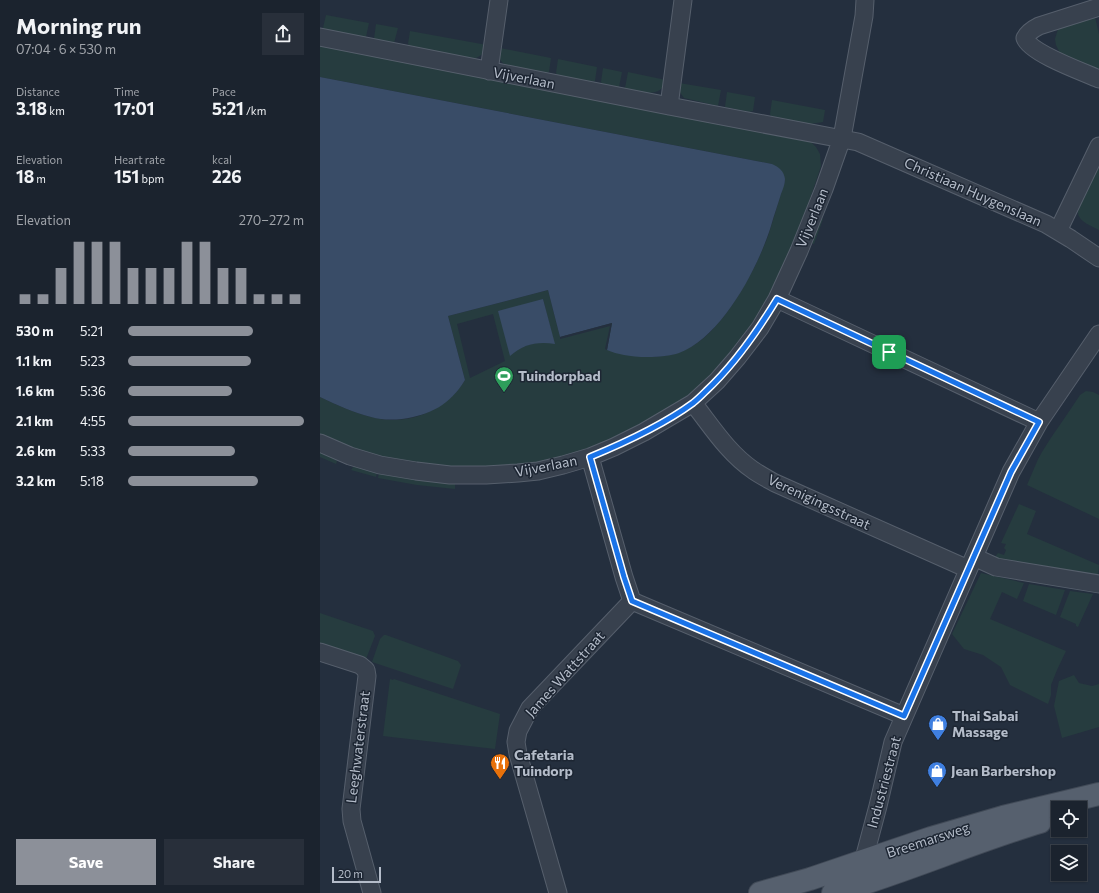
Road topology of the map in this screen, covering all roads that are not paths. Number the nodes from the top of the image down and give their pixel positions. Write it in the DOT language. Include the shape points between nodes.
graph roads {
  1 [pos="499,0"];
  2 [pos="683,0"];
  3 [pos="865,0"];
  4 [pos="1099,7"];
  5 [pos="320,37"];
  6 [pos="489,71"];
  7 [pos="1099,79"];
  8 [pos="669,106"];
  9 [pos="842,138"];
  10 [pos="1099,146"];
  11 [pos="1058,231"];
  12 [pos="1099,258"];
  13 [pos="777,299"];
  14 [pos="1099,334"];
  15 [pos="693,402"];
  16 [pos="1039,422"];
  17 [pos="320,443"];
  18 [pos="590,457"];
  19 [pos="971,563"];
  20 [pos="1099,584"];
  21 [pos="632,601"];
  22 [pos="320,652"];
  23 [pos="904,716"];
  24 [pos="1099,794"];
  25 [pos="1099,805"];
  26 [pos="1087,809"];
  27 [pos="1051,819"];
  28 [pos="863,861"];
  29 [pos="856,890"];
  30 [pos="372,893"];
  31 [pos="558,893"];
  32 [pos="760,893"];
  33 [pos="833,893"];
  1 -- 6 [label="street"];
  2 -- 8 [label="street"];
  3 -- 9 [label="street"];
  4 -- 7 [label="street" via="1039,26 1031,30 1025,38 1030,46 1043,54"];
  5 -- 6 [label="street, Vijverlaan"];
  6 -- 8 [label="street, Vijverlaan"];
  8 -- 9 [label="street, Vijverlaan"];
  9 -- 11 [label="street, Christiaan Huygenslaan" via="866,145 1032,217"];
  9 -- 13 [label="street, Vijverlaan" via="822,196"];
  10 -- 11 [label="street"];
  11 -- 12 [label="street, Christiaan Huygenslaan"];
  13 -- 15 [label="street, Vijverlaan" via="760,328 737,358"];
  13 -- 16 [label="street"];
  14 -- 16 [label="street, Industriestraat"];
  15 -- 18 [label="street, Vijverlaan" via="644,432"];
  15 -- 19 [label="street, Verenigingsstraat" via="733,453 753,470 775,483"];
  16 -- 19 [label="street, Industriestraat" via="1011,472"];
  17 -- 18 [label="street, Vijverlaan" via="380,465 450,475 518,473"];
  18 -- 21 [label="street"];
  19 -- 20 [label="street, Verenigingsstraat"];
  19 -- 23 [label="street, Industriestraat"];
  21 -- 23 [label="street"];
  21 -- 31 [label="street, James Wattstraat" via="530,708 518,731 518,754"];
  22 -- 30 [label="street, Leeghwaterstraat" via="360,665 366,670 351,809"];
  23 -- 28 [label="street, Industriestraat" via="894,742"];
  24 -- 28 [label="main road, Breemarsweg" via="1003,817"];
  25 -- 26 [label="main road"];
  27 -- 29 [label="main road, Breemarsweg" via="1015,830"];
  28 -- 29 [label="street, Industriestraat"];
  28 -- 32 [label="main road, Breemarsweg"];
  29 -- 33 [label="main road, Breemarsweg"];
}
